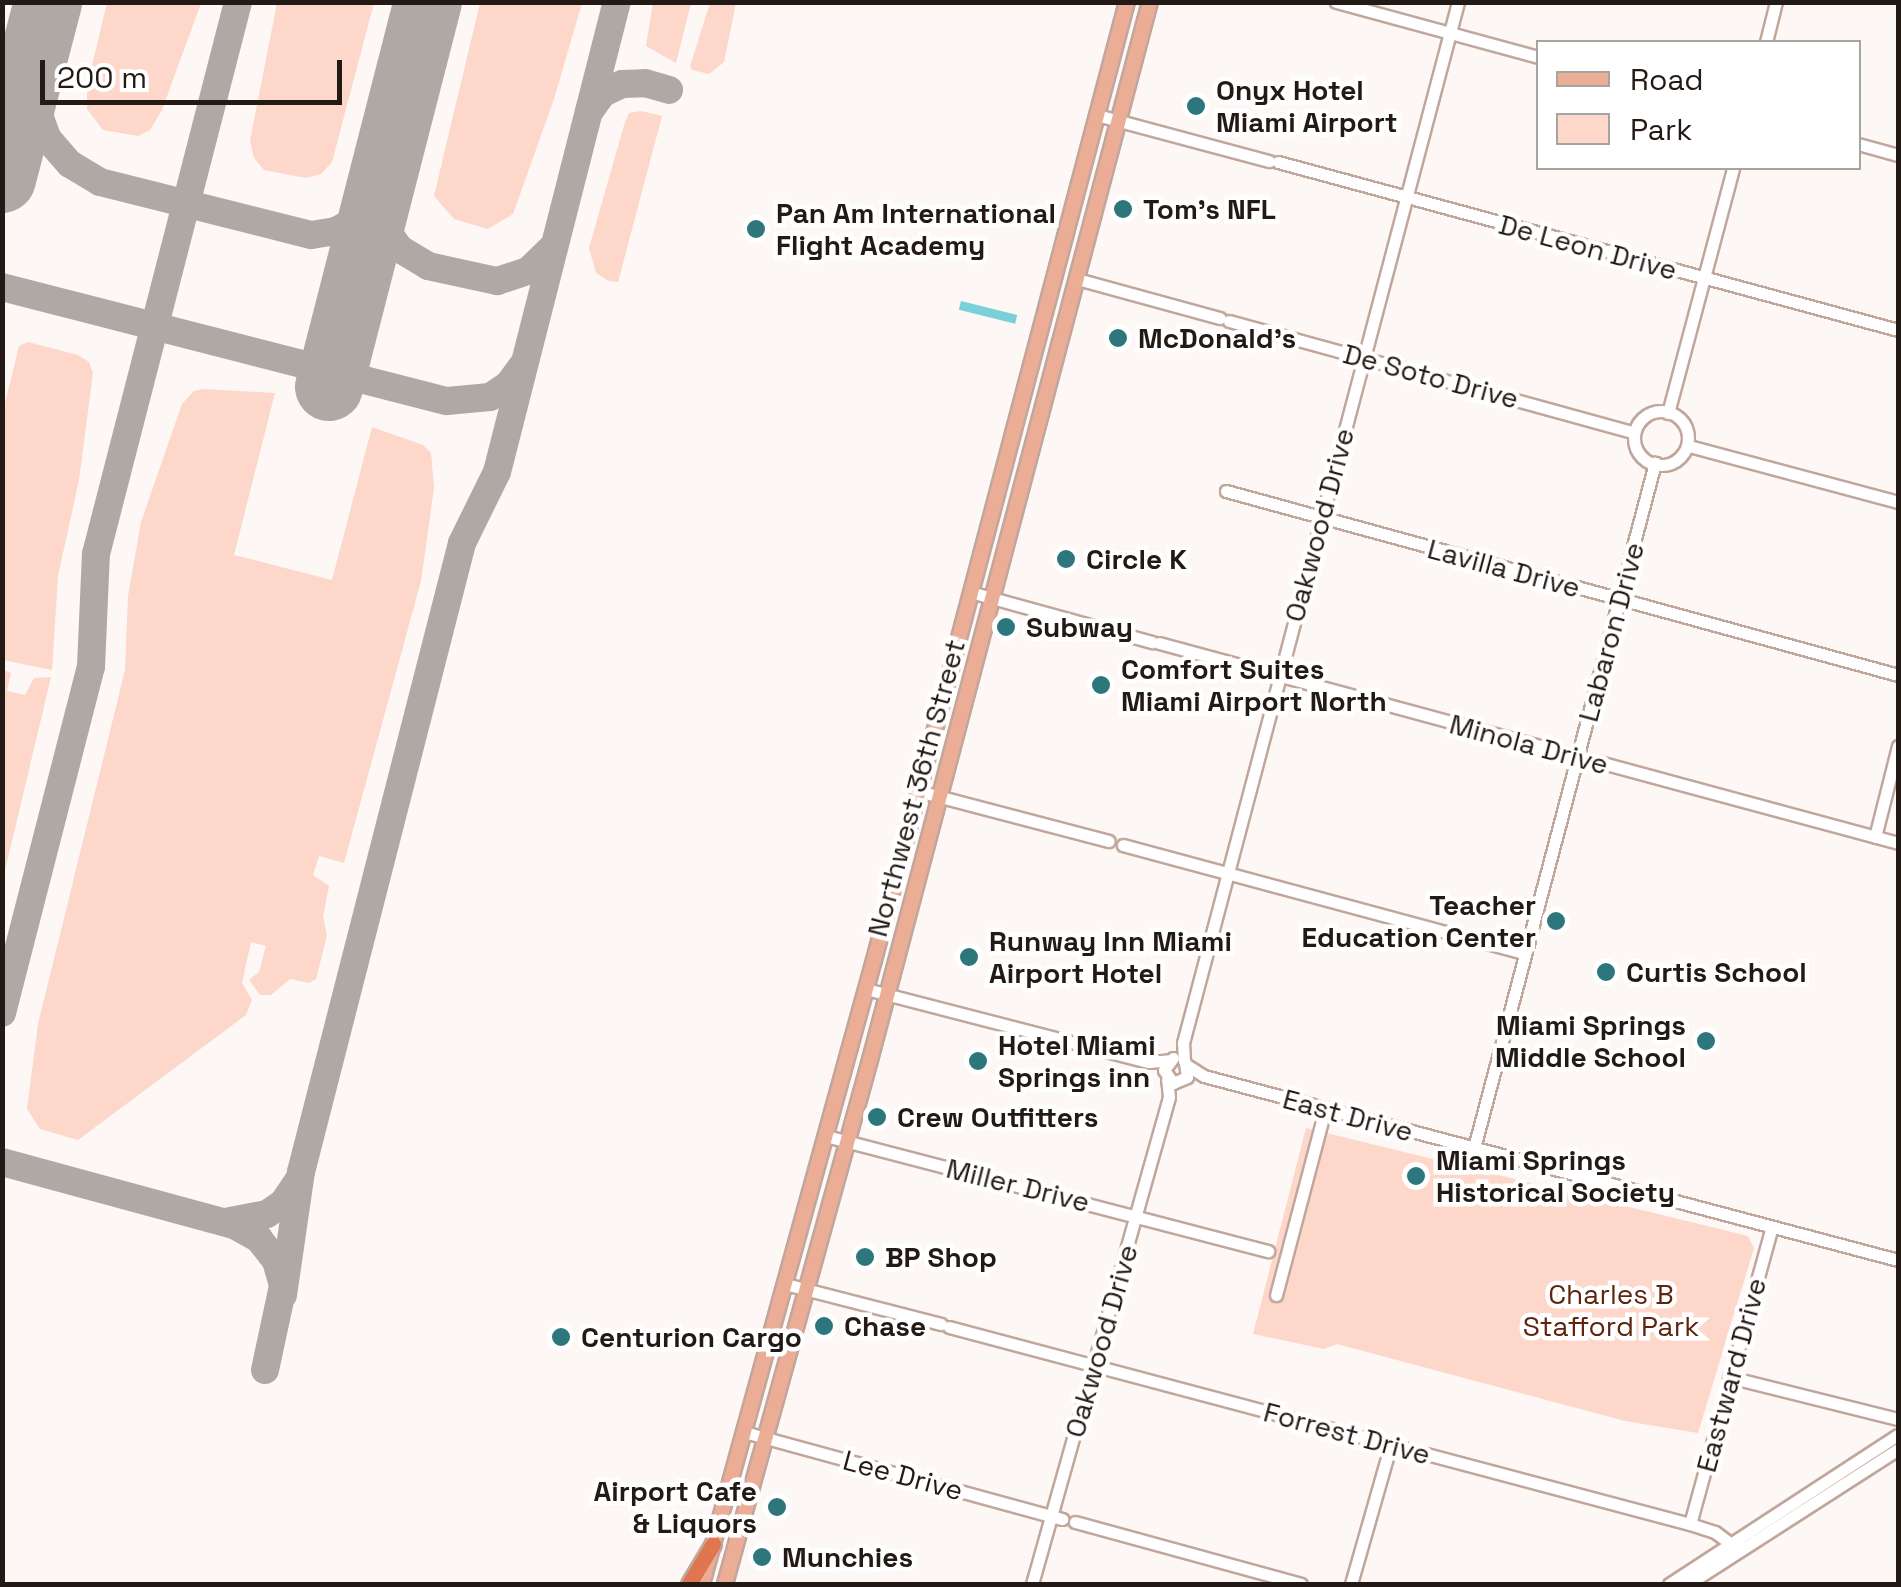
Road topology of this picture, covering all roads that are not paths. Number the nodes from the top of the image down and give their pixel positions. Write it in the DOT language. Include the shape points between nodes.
graph roads {
  1 [pos="1127,2"];
  2 [pos="1150,2"];
  3 [pos="1336,2"];
  4 [pos="1458,2"];
  5 [pos="1776,2"];
  6 [pos="1450,33"];
  7 [pos="1766,40"];
  8 [pos="1536,56"];
  9 [pos="1097,114"];
  10 [pos="1118,120"];
  11 [pos="1861,145"];
  12 [pos="1898,154"];
  13 [pos="1732,170"];
  14 [pos="1406,198"];
  15 [pos="1070,216"];
  16 [pos="1703,277"];
  17 [pos="1077,278"];
  18 [pos="1898,330"];
  19 [pos="1363,357"];
  20 [pos="1022,400"];
  21 [pos="1043,406"];
  22 [pos="1668,413"];
  23 [pos="1633,432"];
  24 [pos="1689,446"];
  25 [pos="1655,463"];
  26 [pos="1226,492"];
  27 [pos="1898,502"];
  28 [pos="1321,518"];
  29 [pos="970,592"];
  30 [pos="992,598"];
  31 [pos="1620,599"];
  32 [pos="1898,674"];
  33 [pos="1278,675"];
  34 [pos="1898,746"];
  35 [pos="1577,758"];
  36 [pos="918,791"];
  37 [pos="940,796"];
  38 [pos="1875,837"];
  39 [pos="1109,841"];
  40 [pos="1898,844"];
  41 [pos="1123,845"];
  42 [pos="1228,873"];
  43 [pos="1524,953"];
  44 [pos="866,988"];
  45 [pos="887,994"];
  46 [pos="1149,1062"];
  47 [pos="1179,1062"];
  48 [pos="1203,1076"];
  49 [pos="1165,1077"];
  50 [pos="1183,1081"];
  51 [pos="1169,1097"];
  52 [pos="1326,1109"];
  53 [pos="826,1136"];
  54 [pos="848,1141"];
  55 [pos="1474,1148"];
  56 [pos="1136,1216"];
  57 [pos="1772,1227"];
  58 [pos="1268,1252"];
  59 [pos="1898,1260"];
  60 [pos="785,1284"];
  61 [pos="806,1290"];
  62 [pos="1276,1295"];
  63 [pos="1095,1365"];
  64 [pos="1729,1377"];
  65 [pos="1898,1419"];
  66 [pos="744,1432"];
  67 [pos="1898,1435"];
  68 [pos="765,1438"];
  69 [pos="1391,1444"];
  70 [pos="1898,1449"];
  71 [pos="1063,1519"];
  72 [pos="1690,1524"];
  73 [pos="714,1540"];
  74 [pos="1735,1547"];
  75 [pos="690,1584"];
  76 [pos="702,1584"];
  77 [pos="727,1584"];
  78 [pos="1032,1584"];
  79 [pos="1301,1584"];
  80 [pos="1350,1584"];
  81 [pos="1670,1584"];
  82 [pos="1688,1584"];
  1 -- 9 [label="main road, Northwest 36th Street"];
  2 -- 10 [label="main road, Northwest 36th Street"];
  3 -- 6 [label="street"];
  4 -- 6 [label="street, Oakwood Drive"];
  5 -- 7 [label="street"];
  6 -- 8 [label="street"];
  6 -- 14 [label="street, Oakwood Drive"];
  9 -- 10 [label="street, De Leon Drive"];
  9 -- 15 [label="main road, Northwest 36th Street"];
  10 -- 14 [label="street, De Leon Drive"];
  10 -- 17 [label="main road, Northwest 36th Street"];
  11 -- 12 [label="street"];
  13 -- 16 [label="street"];
  14 -- 16 [label="street, De Leon Drive"];
  14 -- 19 [label="street, Oakwood Drive"];
  15 -- 17 [label="main road" via="1068,267"];
  15 -- 20 [label="main road, Northwest 36th Street"];
  16 -- 18 [label="street, De Leon Drive"];
  16 -- 22 [label="street"];
  17 -- 19 [label="street, De Soto Drive"];
  17 -- 21 [label="main road, Northwest 36th Street"];
  19 -- 23 [label="street, De Soto Drive"];
  19 -- 28 [label="street, Oakwood Drive"];
  20 -- 21 [label="main road"];
  20 -- 29 [label="main road, Northwest 36th Street"];
  21 -- 30 [label="main road, Northwest 36th Street"];
  22 -- 23 [label="street" via="1646,415"];
  22 -- 24 [label="street" via="1684,424"];
  23 -- 25 [label="street" via="1636,448"];
  24 -- 25 [label="street" via="1675,462"];
  24 -- 27 [label="street"];
  25 -- 31 [label="street, Labaron Drive"];
  26 -- 28 [label="street, Lavilla Drive"];
  28 -- 31 [label="street, Lavilla Drive"];
  28 -- 33 [label="street, Oakwood Drive"];
  29 -- 30 [label="street, Minola Drive"];
  29 -- 36 [label="main road, Northwest 36th Street"];
  30 -- 33 [label="street, Minola Drive"];
  30 -- 37 [label="main road, Northwest 36th Street"];
  31 -- 32 [label="street, Lavilla Drive"];
  31 -- 35 [label="street, Labaron Drive"];
  33 -- 35 [label="street, Minola Drive"];
  33 -- 42 [label="street, Oakwood Drive"];
  34 -- 38 [label="street"];
  35 -- 38 [label="street, Minola Drive"];
  35 -- 43 [label="street, Labaron Drive"];
  36 -- 37 [label="street"];
  36 -- 44 [label="main road, Northwest 36th Street"];
  37 -- 39 [label="street"];
  37 -- 45 [label="main road, Northwest 36th Street"];
  38 -- 40 [label="street, Minola Drive"];
  41 -- 42 [label="street"];
  42 -- 43 [label="street"];
  42 -- 47 [label="street, Oakwood Drive"];
  43 -- 55 [label="street, Labaron Drive"];
  44 -- 45 [label="street"];
  44 -- 53 [label="main road, Northwest 36th Street"];
  45 -- 46 [label="street"];
  45 -- 54 [label="main road, Northwest 36th Street"];
  46 -- 47 [label="street"];
  46 -- 49 [label="street"];
  47 -- 48 [label="street, East Drive"];
  47 -- 49 [label="street"];
  47 -- 50 [label="street"];
  48 -- 50 [label="street, East Drive"];
  48 -- 52 [label="street, East Drive"];
  49 -- 50 [label="street"];
  49 -- 51 [label="street, Oakwood Drive"];
  50 -- 51 [label="street, Oakwood Drive"];
  51 -- 56 [label="street, Oakwood Drive"];
  52 -- 55 [label="street, East Drive"];
  52 -- 62 [label="street"];
  53 -- 54 [label="street, Miller Drive"];
  53 -- 60 [label="main road, Northwest 36th Street"];
  54 -- 56 [label="street, Miller Drive"];
  54 -- 61 [label="main road, Northwest 36th Street"];
  55 -- 57 [label="street, East Drive"];
  56 -- 58 [label="street, Miller Drive"];
  56 -- 63 [label="street, Oakwood Drive"];
  57 -- 59 [label="street, East Drive"];
  57 -- 64 [label="street, Eastward Drive"];
  60 -- 61 [label="street, Forrest Drive"];
  60 -- 66 [label="main road, Northwest 36th Street"];
  61 -- 63 [label="street, Forrest Drive"];
  61 -- 68 [label="main road, Northwest 36th Street"];
  63 -- 69 [label="street, Forrest Drive"];
  63 -- 71 [label="street, Oakwood Drive"];
  64 -- 65 [label="street"];
  64 -- 72 [label="street, Eastward Drive"];
  66 -- 68 [label="street, Lee Drive"];
  66 -- 73 [label="main road, Northwest 36th Street"];
  67 -- 74 [label="street"];
  68 -- 71 [label="street, Lee Drive"];
  68 -- 77 [label="main road, Northwest 36th Street"];
  69 -- 72 [label="street, Forrest Drive"];
  69 -- 80 [label="street"];
  70 -- 74 [label="street"];
  71 -- 78 [label="street, Oakwood Drive"];
  71 -- 79 [label="street, Lee Drive"];
  72 -- 74 [label="street, Forrest Drive"];
  73 -- 75 [label="highway"];
  73 -- 76 [label="main road, Northwest 36th Street"];
  73 -- 77 [label="main road" via="713,1560"];
  74 -- 81 [label="street"];
  74 -- 82 [label="street"];
}
